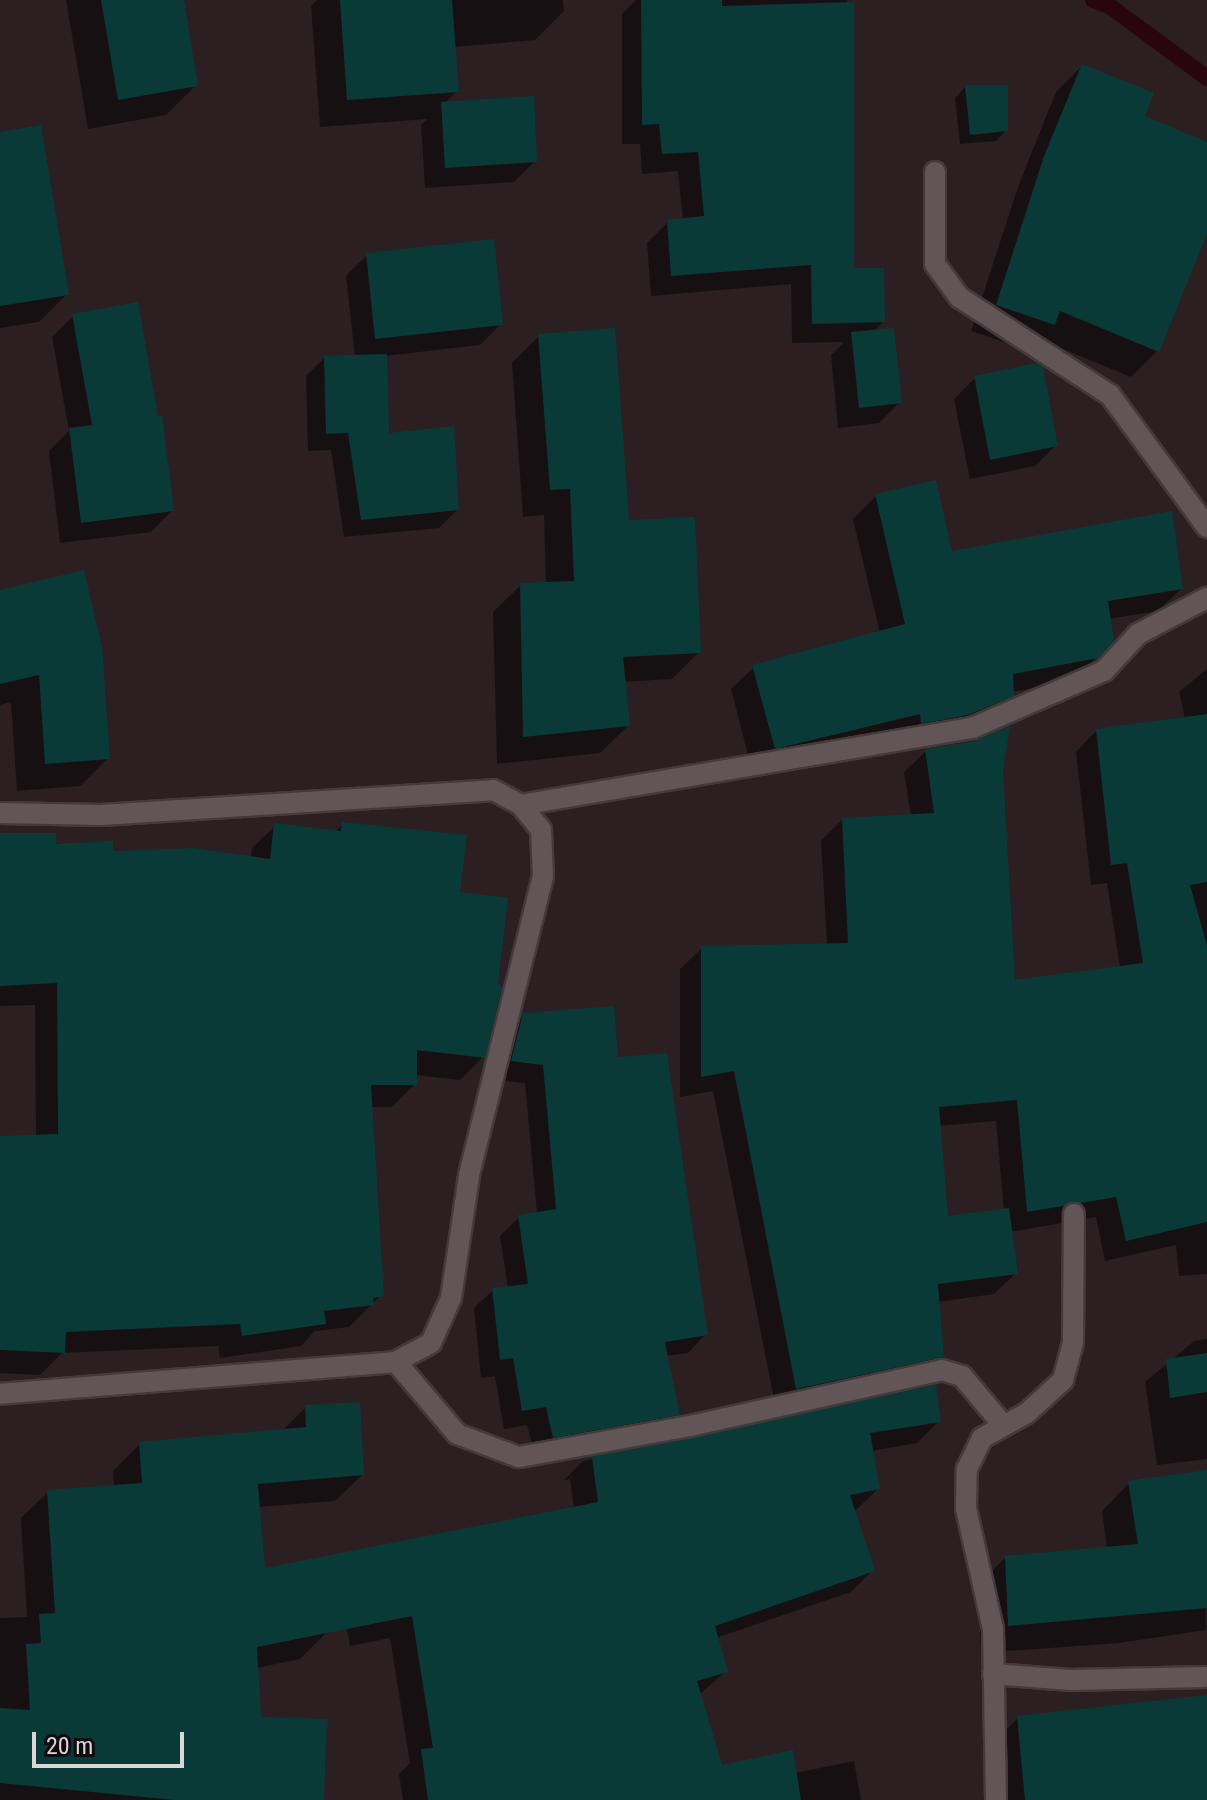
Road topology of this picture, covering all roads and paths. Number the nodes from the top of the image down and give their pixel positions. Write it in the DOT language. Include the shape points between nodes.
graph roads {
  1 [pos="935,172"];
  2 [pos="1207,527"];
  3 [pos="1207,598"];
  4 [pos="521,805"];
  5 [pos="0,813"];
  6 [pos="1074,1214"];
  7 [pos="396,1362"];
  8 [pos="0,1394"];
  9 [pos="1004,1426"];
  10 [pos="993,1674"];
  11 [pos="1205,1677"];
  12 [pos="996,1800"];
  1 -- 2 [label="street" via="935,264 959,297 1110,395"];
  3 -- 4 [label="street" via="1138,634 1104,671 972,728"];
  4 -- 5 [label="street" via="493,790 101,815"];
  4 -- 7 [label="street" via="541,830 543,876 469,1176 451,1298 431,1343"];
  6 -- 9 [label="street" via="1073,1342 1063,1380"];
  7 -- 8 [label="street"];
  7 -- 9 [label="street" via="457,1434 519,1457 690,1426 942,1370 962,1376"];
  9 -- 10 [label="street" via="982,1438 967,1469 966,1508 993,1629"];
  10 -- 11 [label="street" via="1071,1680"];
  10 -- 12 [label="street"];
}
